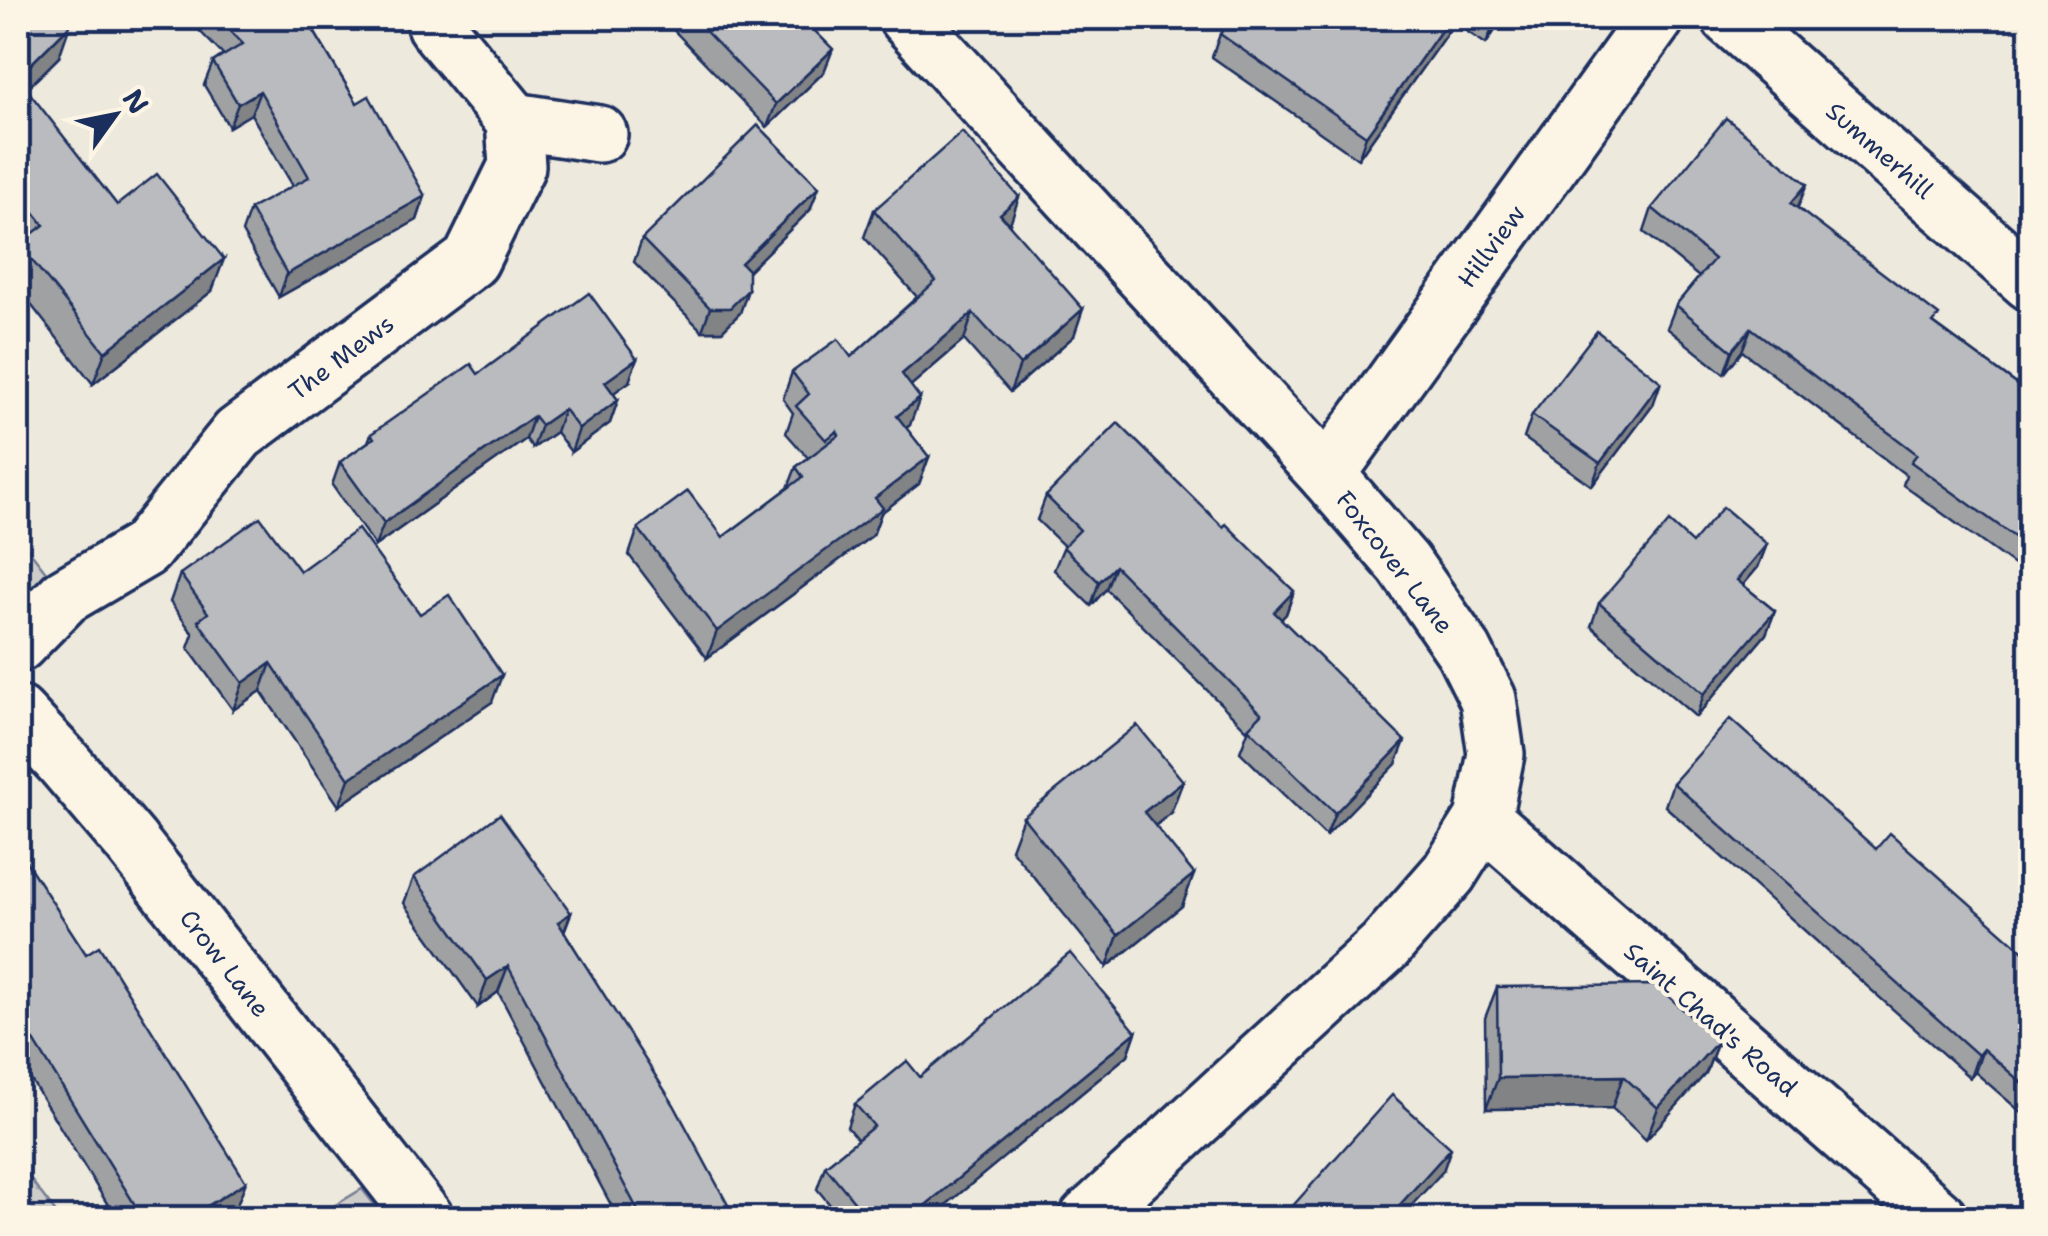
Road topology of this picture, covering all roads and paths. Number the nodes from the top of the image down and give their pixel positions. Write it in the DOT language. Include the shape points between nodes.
graph roads {
  1 [pos="907,18"];
  2 [pos="1656,18"];
  3 [pos="1730,18"];
  4 [pos="435,25"];
  5 [pos="514,121"];
  6 [pos="599,134"];
  7 [pos="2030,282"];
  8 [pos="1326,474"];
  9 [pos="18,644"];
  10 [pos="18,714"];
  11 [pos="1483,819"];
  12 [pos="424,1218"];
  13 [pos="1088,1218"];
  14 [pos="1940,1218"];
  1 -- 8 [label="street, Foxcover Lane"];
  2 -- 8 [label="street, Hillview"];
  3 -- 7 [label="street, Summerhill"];
  4 -- 5 [label="street"];
  5 -- 6 [label="street"];
  5 -- 9 [label="street, The Mews" via="518,166 471,260 238,434 145,549 65,596"];
  8 -- 11 [label="street, Foxcover Lane" via="1404,564 1488,699 1496,754"];
  10 -- 12 [label="street, Crow Lane" via="130,841"];
  11 -- 13 [label="street, Foxcover Lane" via="1449,873 1385,946"];
  11 -- 14 [label="street, Saint Chad's Road"];
}
